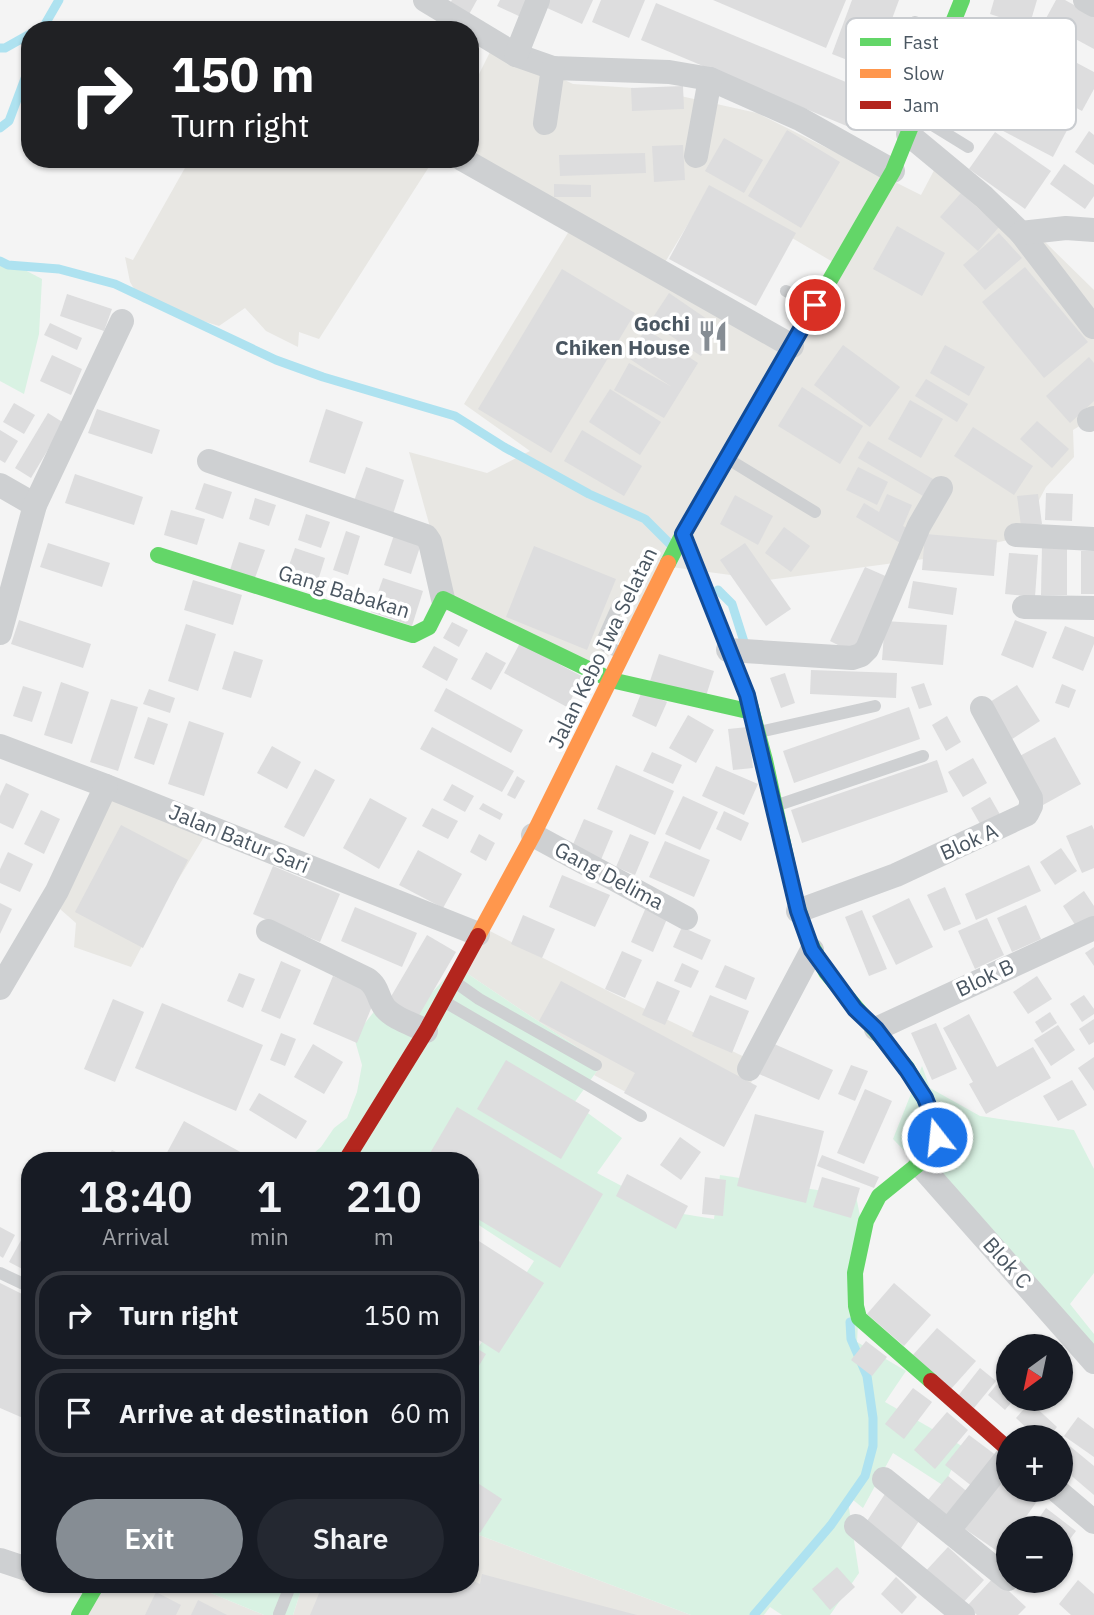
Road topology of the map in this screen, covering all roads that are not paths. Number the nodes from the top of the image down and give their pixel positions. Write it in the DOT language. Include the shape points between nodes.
graph roads {
  1 [pos="425,0"];
  2 [pos="538,0"];
  3 [pos="962,0"];
  4 [pos="1085,0"];
  5 [pos="1094,5"];
  6 [pos="955,18"];
  7 [pos="460,21"];
  8 [pos="479,33"];
  9 [pos="516,55"];
  10 [pos="553,68"];
  11 [pos="710,79"];
  12 [pos="545,123"];
  13 [pos="910,130"];
  14 [pos="918,130"];
  15 [pos="927,130"];
  16 [pos="968,147"];
  17 [pos="696,156"];
  18 [pos="478,168"];
  19 [pos="893,171"];
  20 [pos="1094,230"];
  21 [pos="1021,233"];
  22 [pos="786,291"];
  23 [pos="815,305"];
  24 [pos="122,321"];
  25 [pos="1093,327"];
  26 [pos="792,346"];
  27 [pos="727,459"];
  28 [pos="209,461"];
  29 [pos="0,485"];
  30 [pos="941,488"];
  31 [pos="35,505"];
  32 [pos="815,512"];
  33 [pos="683,534"];
  34 [pos="1016,536"];
  35 [pos="1094,539"];
  36 [pos="158,555"];
  37 [pos="443,599"];
  38 [pos="619,603"];
  39 [pos="1024,607"];
  40 [pos="1094,608"];
  41 [pos="0,633"];
  42 [pos="727,650"];
  43 [pos="624,654"];
  44 [pos="611,680"];
  45 [pos="875,706"];
  46 [pos="982,708"];
  47 [pos="752,712"];
  48 [pos="756,733"];
  49 [pos="0,746"];
  50 [pos="923,756"];
  51 [pos="106,786"];
  52 [pos="774,807"];
  53 [pos="533,835"];
  54 [pos="798,911"];
  55 [pos="686,918"];
  56 [pos="1094,928"];
  57 [pos="268,931"];
  58 [pos="478,934"];
  59 [pos="812,950"];
  60 [pos="4,974"];
  61 [pos="452,980"];
  62 [pos="441,999"];
  63 [pos="876,1029"];
  64 [pos="426,1031"];
  65 [pos="596,1065"];
  66 [pos="749,1069"];
  67 [pos="641,1116"];
  68 [pos="351,1152"];
  69 [pos="920,1165"];
  70 [pos="0,1273"];
  71 [pos="21,1283"];
  72 [pos="1094,1362"];
  73 [pos="996,1439"];
  74 [pos="996,1471"];
  75 [pos="884,1479"];
  76 [pos="1070,1502"];
  77 [pos="1094,1522"];
  78 [pos="856,1527"];
  79 [pos="948,1530"];
  80 [pos="0,1560"];
  81 [pos="21,1567"];
  82 [pos="996,1570"];
  83 [pos="85,1593"];
  84 [pos="287,1593"];
  85 [pos="279,1614"];
  86 [pos="79,1615"];
  87 [pos="963,1615"];
  1 -- 7 [label="street"];
  2 -- 9 [label="street"];
  3 -- 6 [label="street, Jalan Kebo Iwa Selatan"];
  4 -- 5 [label="street"];
  8 -- 9 [label="street"];
  9 -- 10 [label="street"];
  10 -- 11 [label="street" via="669,72"];
  10 -- 12 [label="street"];
  11 -- 17 [label="street"];
  11 -- 19 [label="street" via="800,119"];
  13 -- 19 [label="street, Jalan Kebo Iwa Selatan"];
  14 -- 21 [label="street"];
  15 -- 16 [label="lane"];
  18 -- 26 [label="street"];
  19 -- 23 [label="street, Jalan Kebo Iwa Selatan"];
  20 -- 21 [label="street"];
  21 -- 25 [label="street"];
  22 -- 23 [label="lane"];
  23 -- 26 [label="street, Jalan Kebo Iwa Selatan"];
  24 -- 31 [label="street"];
  26 -- 27 [label="street, Jalan Kebo Iwa Selatan"];
  27 -- 32 [label="lane"];
  27 -- 33 [label="street, Jalan Kebo Iwa Selatan"];
  28 -- 37 [label="street" via="426,536"];
  29 -- 31 [label="street"];
  30 -- 42 [label="street" via="861,655"];
  31 -- 41 [label="street"];
  33 -- 42 [label="street"];
  33 -- 43 [label="street, Jalan Kebo Iwa Selatan"];
  34 -- 35 [label="street"];
  36 -- 37 [label="street, Gang Babakan" via="413,635 428,628"];
  37 -- 44 [label="street, Gang Babakan"];
  38 -- 43 [label="lane" via="603,641"];
  39 -- 40 [label="street"];
  42 -- 47 [label="street"];
  43 -- 44 [label="street, Jalan Kebo Iwa Selatan"];
  44 -- 47 [label="street, Gang Babakan"];
  44 -- 53 [label="street, Jalan Kebo Iwa Selatan"];
  45 -- 48 [label="lane"];
  46 -- 54 [label="street, Blok A" via="1031,798 1027,814 897,875"];
  47 -- 48 [label="street"];
  48 -- 52 [label="street"];
  49 -- 51 [label="street, Jalan Batur Sari"];
  50 -- 52 [label="lane"];
  51 -- 58 [label="street, Jalan Batur Sari"];
  51 -- 60 [label="street" via="57,891"];
  52 -- 54 [label="street"];
  53 -- 55 [label="street, Gang Delima"];
  53 -- 58 [label="street, Jalan Kebo Iwa Selatan"];
  54 -- 59 [label="street"];
  56 -- 63 [label="street, Blok B"];
  57 -- 64 [label="street" via="373,983 391,1013"];
  58 -- 61 [label="street, Jalan Kebo Iwa Selatan"];
  59 -- 63 [label="street" via="855,1009"];
  59 -- 66 [label="street"];
  61 -- 62 [label="street, Jalan Kebo Iwa Selatan"];
  61 -- 65 [label="lane"];
  62 -- 64 [label="street, Jalan Kebo Iwa Selatan"];
  62 -- 67 [label="lane"];
  63 -- 69 [label="street" via="925,1098 936,1126 934,1145"];
  64 -- 68 [label="street, Jalan Kebo Iwa Selatan"];
  69 -- 72 [label="street, Blok C"];
  69 -- 73 [label="street" via="871,1207 859,1246 855,1307 867,1327"];
  70 -- 71 [label="lane"];
  74 -- 79 [label="street"];
  75 -- 79 [label="street"];
  76 -- 77 [label="street"];
  78 -- 87 [label="street"];
  79 -- 82 [label="street"];
  80 -- 81 [label="street"];
  83 -- 86 [label="street"];
  84 -- 85 [label="lane"];
}
